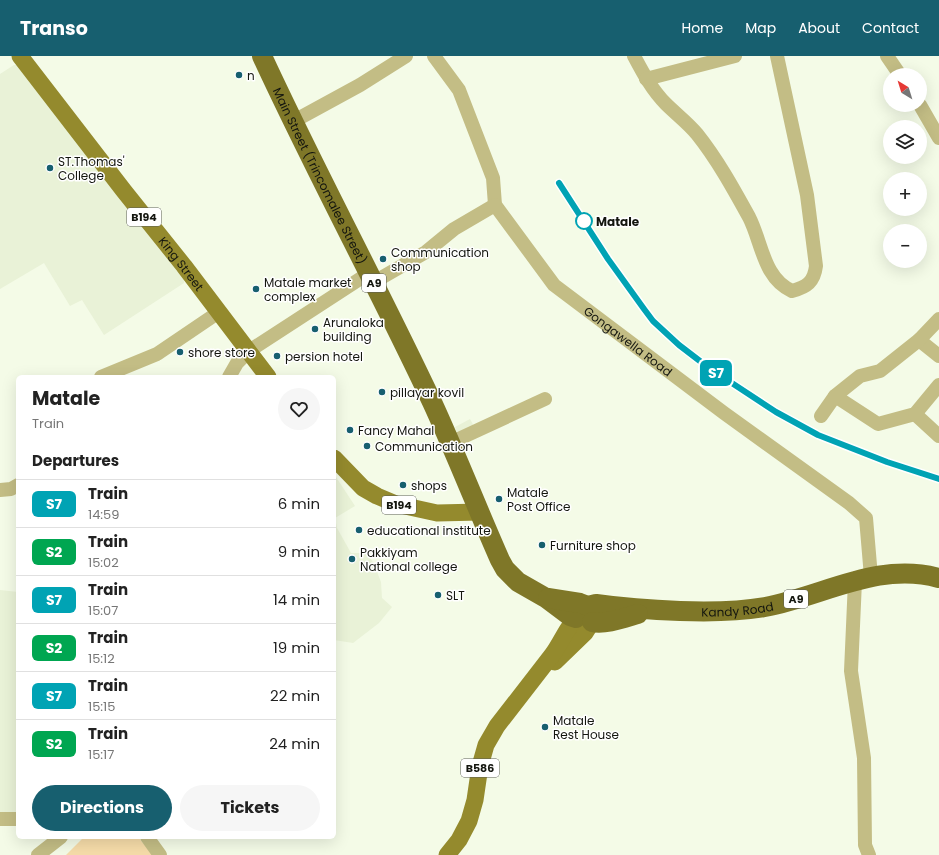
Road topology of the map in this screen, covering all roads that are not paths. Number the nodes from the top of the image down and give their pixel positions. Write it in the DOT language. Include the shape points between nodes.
graph roads {
  1 [pos="20,56"];
  2 [pos="262,56"];
  3 [pos="406,56"];
  4 [pos="434,56"];
  5 [pos="634,56"];
  6 [pos="735,56"];
  7 [pos="777,56"];
  8 [pos="887,56"];
  9 [pos="895,68"];
  10 [pos="646,79"];
  11 [pos="924,112"];
  12 [pos="294,120"];
  13 [pos="939,138"];
  14 [pos="495,205"];
  15 [pos="371,277"];
  16 [pos="219,312"];
  17 [pos="939,319"];
  18 [pos="919,340"];
  19 [pos="249,351"];
  20 [pos="939,356"];
  21 [pos="106,375"];
  22 [pos="230,375"];
  23 [pos="267,375"];
  24 [pos="939,385"];
  25 [pos="836,396"];
  26 [pos="545,399"];
  27 [pos="915,414"];
  28 [pos="821,416"];
  29 [pos="939,436"];
  30 [pos="450,443"];
  31 [pos="336,460"];
  32 [pos="16,486"];
  33 [pos="0,490"];
  34 [pos="480,512"];
  35 [pos="939,578"];
  36 [pos="863,579"];
  37 [pos="585,615"];
  38 [pos="0,819"];
  39 [pos="16,819"];
  40 [pos="58,839"];
  41 [pos="148,839"];
  42 [pos="38,855"];
  43 [pos="160,855"];
  44 [pos="448,855"];
  45 [pos="869,855"];
  1 -- 16 [label="main road, King Street / B194"];
  2 -- 12 [label="highway, Main Street (Trincomalee Street) / A9"];
  3 -- 12 [label="street" via="360,86"];
  4 -- 14 [label="street" via="459,90 493,178"];
  5 -- 10 [label="street"];
  6 -- 10 [label="street"];
  7 -- 10 [label="street" via="807,195 816,266 815,276 811,282 801,289 792,291 778,283 771,273 750,218 715,159 696,132 665,103"];
  8 -- 9 [label="street"];
  11 -- 13 [label="street"];
  12 -- 15 [label="highway, Main Street (Trincomalee Street) / A9"];
  14 -- 15 [label="street" via="454,229 426,252"];
  14 -- 36 [label="street, Gongawella Road" via="554,285 866,518"];
  15 -- 19 [label="street"];
  15 -- 30 [label="highway, Main Street (Trincomalee Street) / A9"];
  16 -- 19 [label="main road, King Street / B194"];
  16 -- 21 [label="street" via="157,354"];
  17 -- 18 [label="street"];
  18 -- 20 [label="street"];
  18 -- 25 [label="street" via="880,372 860,376"];
  19 -- 22 [label="street" via="237,363"];
  19 -- 23 [label="main road, King Street / B194"];
  24 -- 27 [label="street"];
  25 -- 27 [label="street" via="878,424"];
  25 -- 28 [label="street"];
  26 -- 30 [label="street"];
  27 -- 29 [label="street"];
  30 -- 34 [label="highway, Main Street (Trincomalee Street) / A9"];
  31 -- 34 [label="main road, B194" via="363,488 396,504 437,513"];
  32 -- 33 [label="street" via="11,490"];
  34 -- 37 [label="highway, Kandy Road / A9" via="500,560 518,582 546,598 580,603"];
  35 -- 36 [label="highway, Kandy Road / A9" via="890,573"];
  36 -- 37 [label="highway, Kandy Road / A9" via="789,601 743,611 651,610 596,604"];
  36 -- 45 [label="street, Gongawella Road" via="851,671 864,758 865,846"];
  37 -- 44 [label="main road, B586" via="568,627 559,646 497,726 486,745 469,821"];
  38 -- 39 [label="street"];
  40 -- 42 [label="street"];
  41 -- 43 [label="street"];
}
